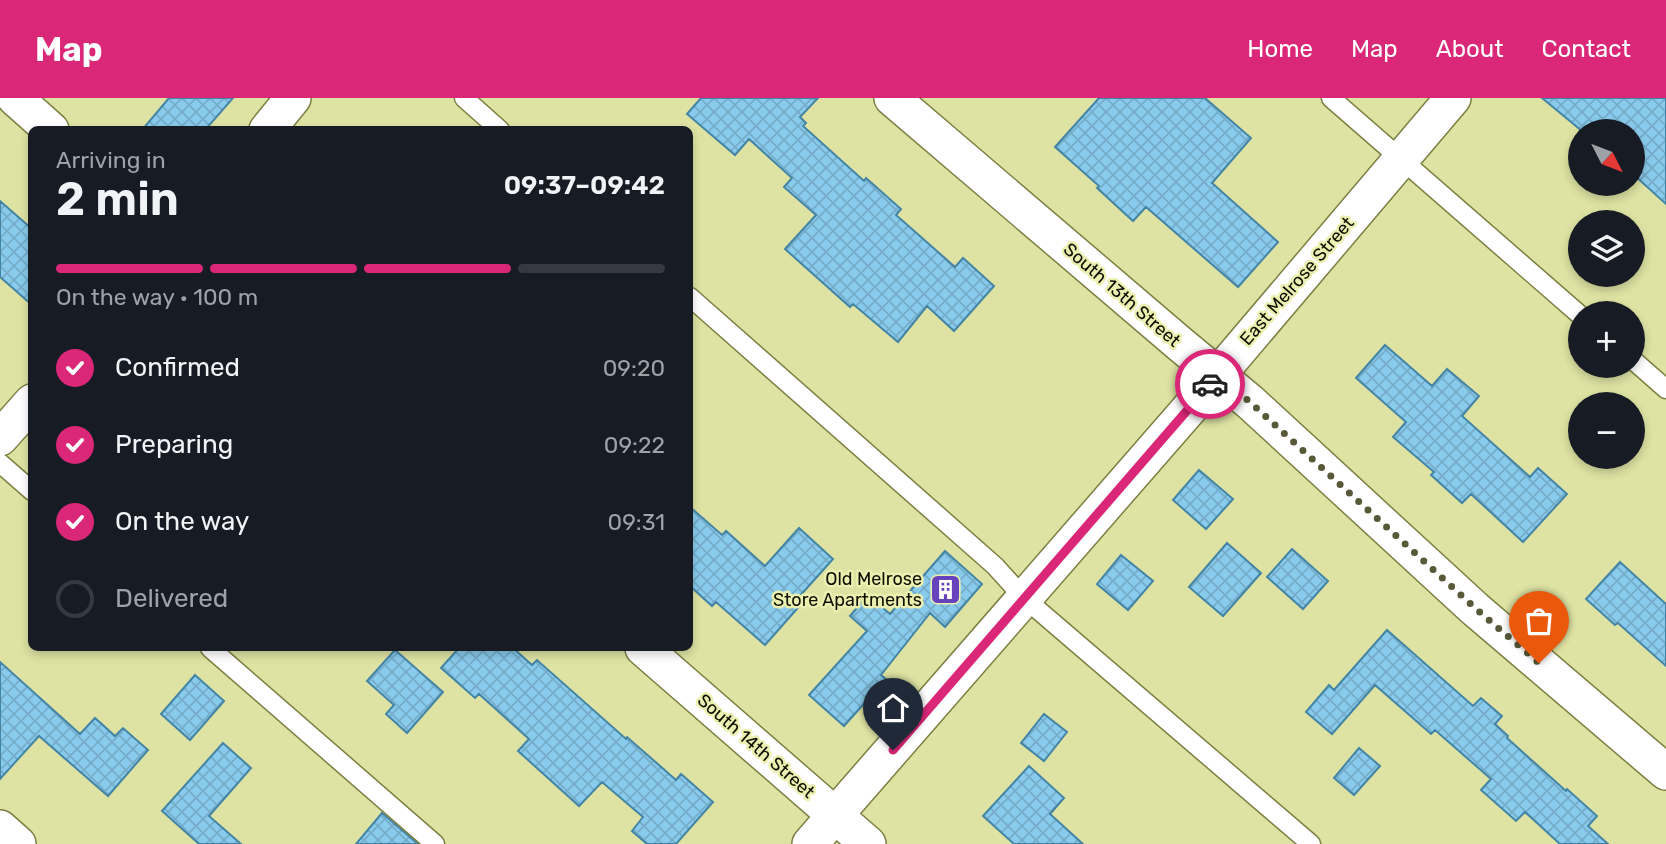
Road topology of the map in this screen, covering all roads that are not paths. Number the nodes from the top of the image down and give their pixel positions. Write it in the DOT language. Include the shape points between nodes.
graph roads {
  1 [pos="15,98"];
  2 [pos="293,98"];
  3 [pos="464,98"];
  4 [pos="892,98"];
  5 [pos="1331,98"];
  6 [pos="1453,98"];
  7 [pos="46,126"];
  8 [pos="270,126"];
  9 [pos="496,126"];
  10 [pos="1401,159"];
  11 [pos="693,300"];
  12 [pos="1568,305"];
  13 [pos="1645,371"];
  14 [pos="1216,375"];
  15 [pos="1666,390"];
  16 [pos="28,406"];
  17 [pos="0,438"];
  18 [pos="0,463"];
  19 [pos="28,488"];
  20 [pos="1023,597"];
  21 [pos="214,651"];
  22 [pos="646,651"];
  23 [pos="1666,772"];
  24 [pos="835,816"];
  25 [pos="0,828"];
  26 [pos="18,844"];
  27 [pos="435,844"];
  28 [pos="810,844"];
  29 [pos="868,844"];
  30 [pos="1311,844"];
  1 -- 7 [label="street"];
  2 -- 8 [label="street"];
  3 -- 9 [label="lane"];
  4 -- 14 [label="street, South 13th Street"];
  5 -- 10 [label="lane"];
  6 -- 10 [label="street, East Melrose Street"];
  10 -- 12 [label="lane"];
  10 -- 14 [label="street, East Melrose Street"];
  11 -- 20 [label="lane" via="995,566"];
  13 -- 15 [label="lane"];
  14 -- 20 [label="street, East Melrose Street"];
  14 -- 23 [label="street, South 13th Street"];
  16 -- 17 [label="street"];
  18 -- 19 [label="lane"];
  20 -- 24 [label="street, East Melrose Street"];
  20 -- 30 [label="lane"];
  21 -- 27 [label="lane"];
  22 -- 24 [label="street, South 14th Street"];
  24 -- 28 [label="street, East Melrose Street"];
  24 -- 29 [label="street, South 14th Street"];
  25 -- 26 [label="street"];
}
